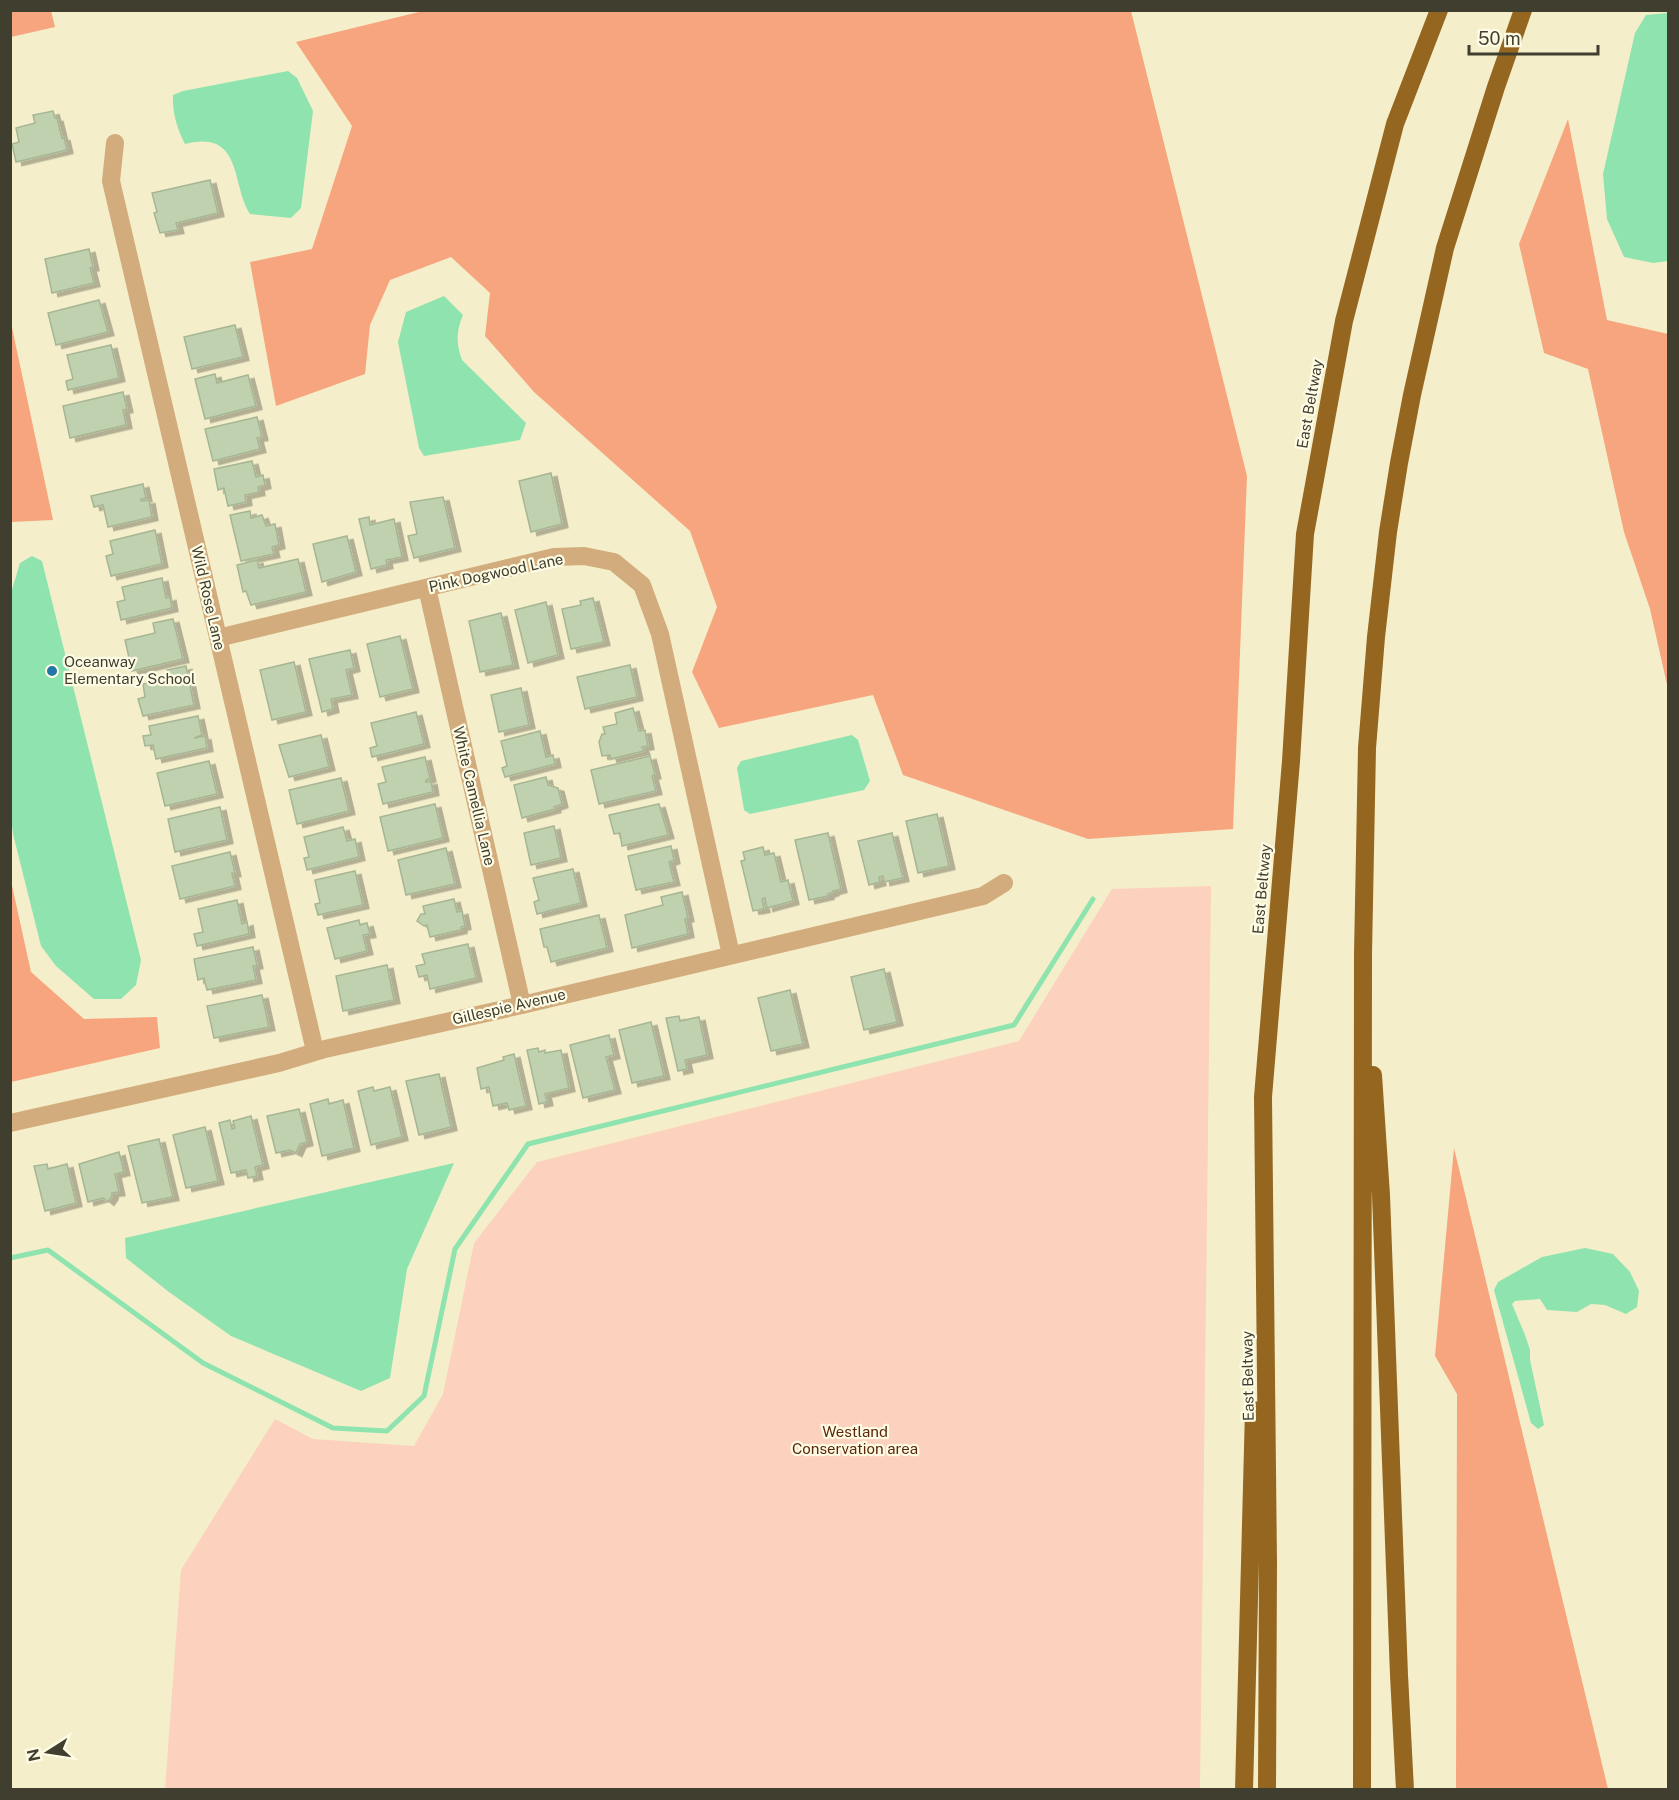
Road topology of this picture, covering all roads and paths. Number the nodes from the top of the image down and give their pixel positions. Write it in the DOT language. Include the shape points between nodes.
graph roads {
  1 [pos="1439,10"];
  2 [pos="1523,10"];
  3 [pos="115,144"];
  4 [pos="427,588"];
  5 [pos="218,638"];
  6 [pos="1004,883"];
  7 [pos="731,955"];
  8 [pos="1362,992"];
  9 [pos="522,1005"];
  10 [pos="315,1051"];
  11 [pos="1263,1097"];
  12 [pos="10,1123"];
  13 [pos="1244,1790"];
  14 [pos="1268,1790"];
  15 [pos="1362,1790"];
  16 [pos="1406,1790"];
  1 -- 11 [label="highway, East Beltway" via="1395,124 1344,321 1305,534"];
  2 -- 8 [label="highway" via="1445,248 1399,463 1371,687"];
  3 -- 5 [label="street, Wild Rose Lane" via="111,181"];
  4 -- 5 [label="street, Pink Dogwood Lane"];
  4 -- 7 [label="street, Pink Dogwood Lane" via="554,557 584,556 614,562 642,585 660,634"];
  4 -- 9 [label="street, White Camellia Lane"];
  5 -- 10 [label="street, Wild Rose Lane"];
  6 -- 7 [label="street, Gillespie Avenue" via="982,896"];
  7 -- 9 [label="street, Gillespie Avenue"];
  8 -- 15 [label="highway"];
  8 -- 16 [label="highway" via="1374,1080 1381,1195"];
  9 -- 10 [label="street, Gillespie Avenue"];
  10 -- 12 [label="street, Gillespie Avenue" via="279,1063"];
  11 -- 13 [label="highway"];
  11 -- 14 [label="highway, East Beltway"];
}
